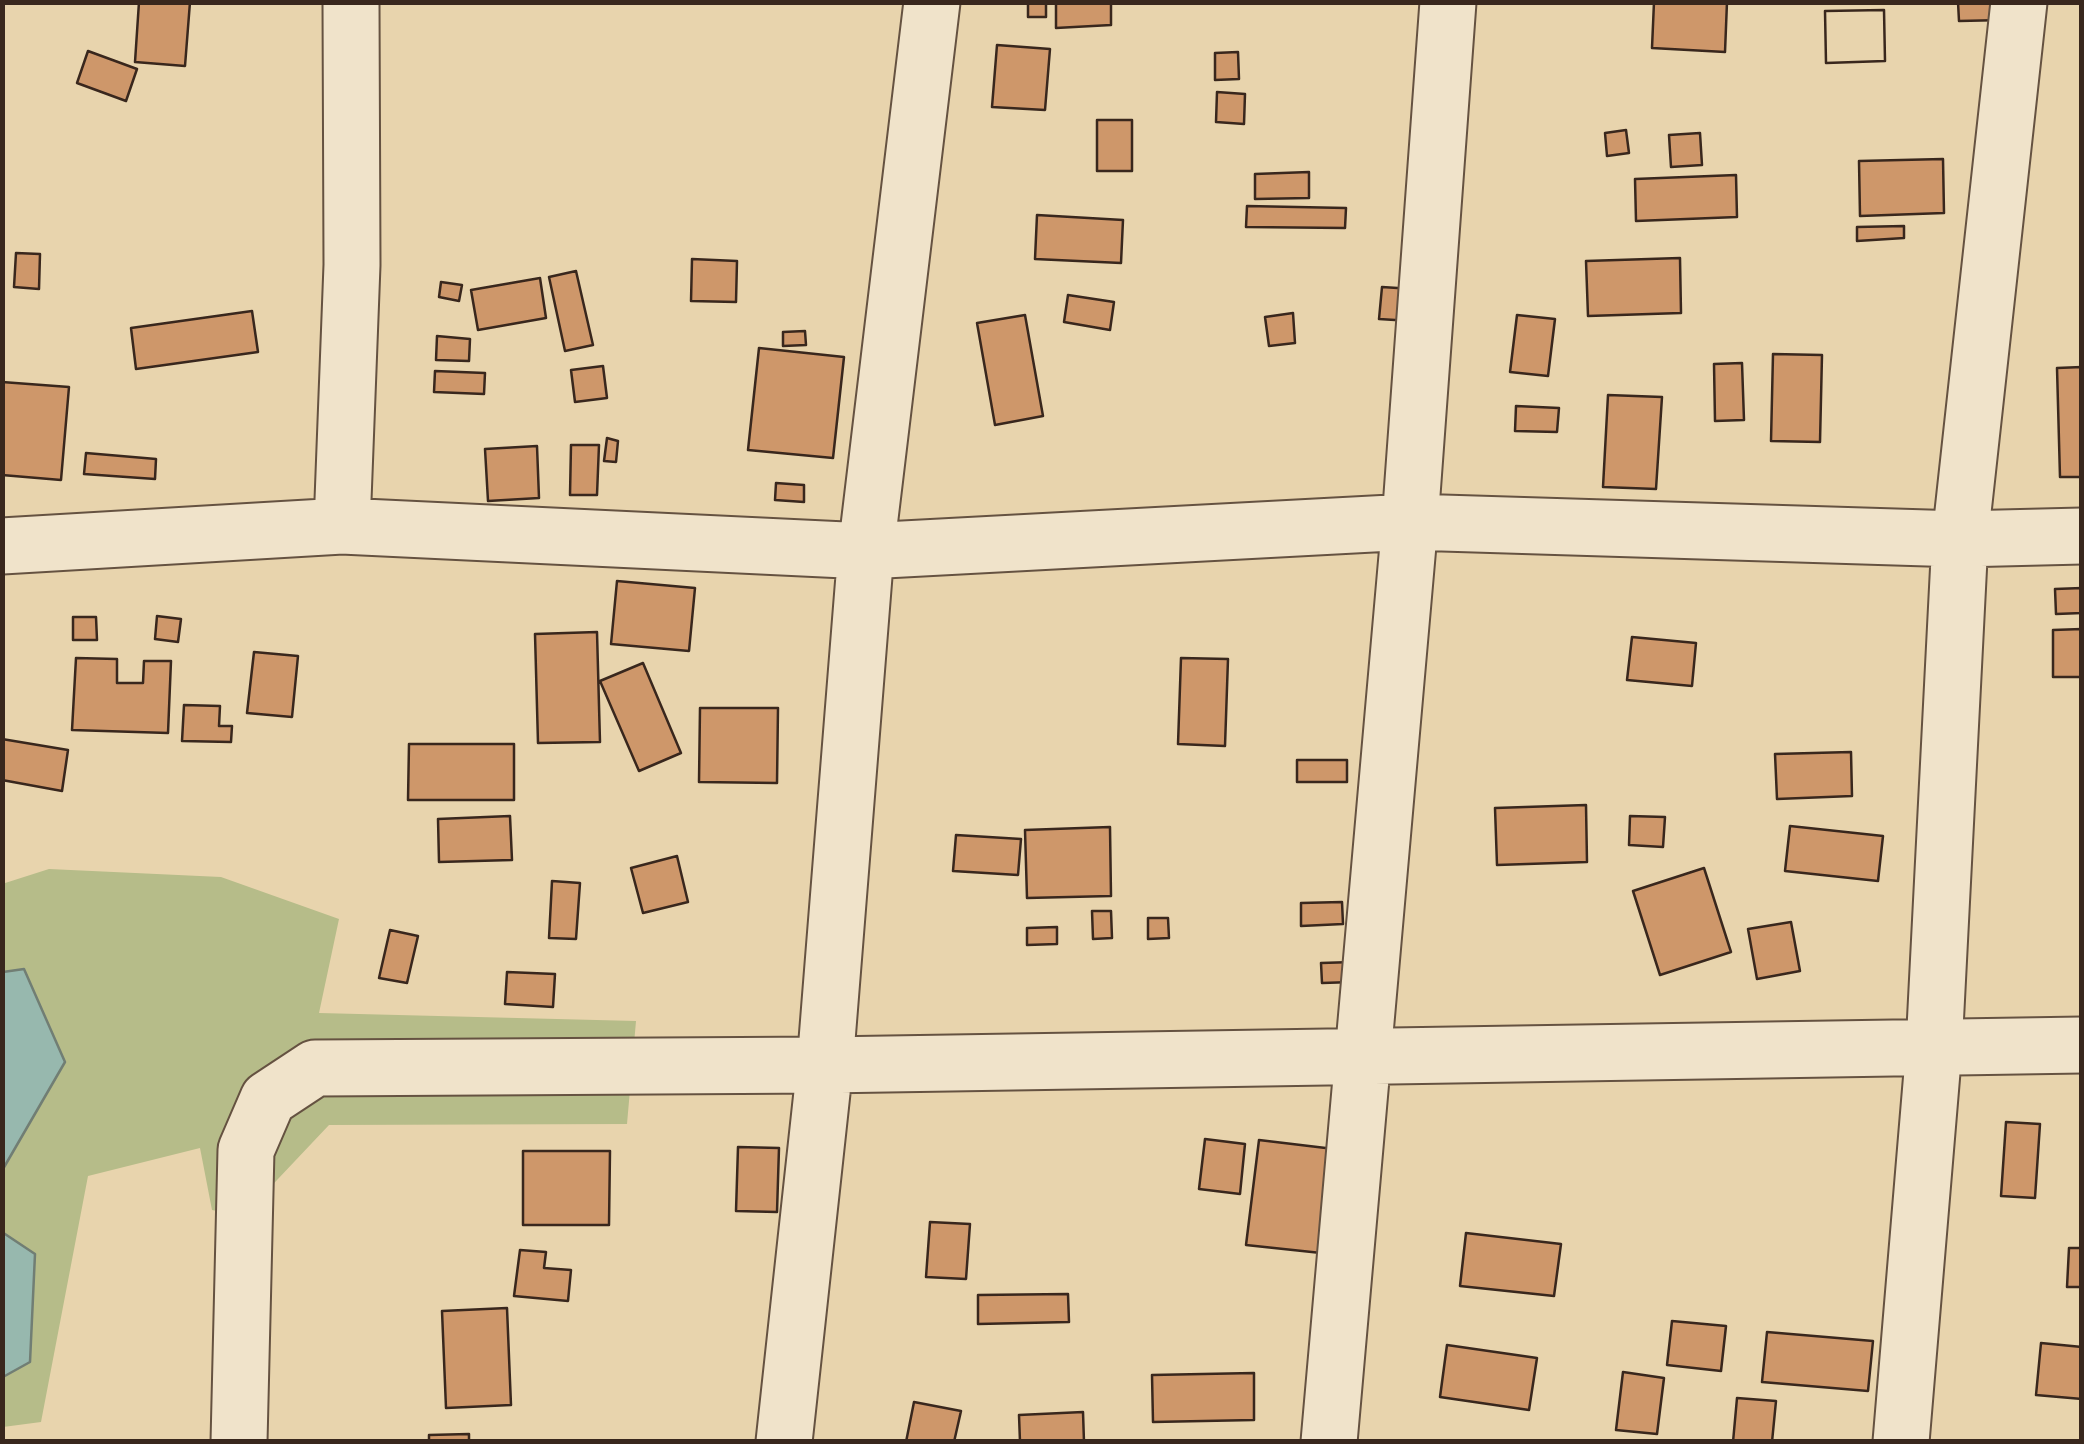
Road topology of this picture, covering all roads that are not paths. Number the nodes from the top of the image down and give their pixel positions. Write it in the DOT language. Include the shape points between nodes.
graph roads {
  1 [pos="352,2"];
  2 [pos="932,2"];
  3 [pos="1448,2"];
  4 [pos="2018,2"];
  5 [pos="1410,522"];
  6 [pos="342,526"];
  7 [pos="2082,536"];
  8 [pos="1960,540"];
  9 [pos="2,546"];
  10 [pos="866,551"];
  11 [pos="2082,1045"];
  12 [pos="1934,1048"];
  13 [pos="1360,1056"];
  14 [pos="825,1065"];
  15 [pos="239,1442"];
  16 [pos="784,1442"];
  17 [pos="1329,1442"];
  18 [pos="1900,1442"];
  1 -- 6 [label="street"];
  2 -- 10 [label="street"];
  3 -- 5 [label="street"];
  4 -- 8 [label="street"];
  5 -- 8 [label="street"];
  5 -- 10 [label="street"];
  5 -- 13 [label="street"];
  6 -- 9 [label="street"];
  6 -- 10 [label="street"];
  7 -- 8 [label="street"];
  8 -- 12 [label="street"];
  10 -- 14 [label="street"];
  11 -- 12 [label="street"];
  12 -- 13 [label="street"];
  12 -- 18 [label="street"];
  13 -- 14 [label="street"];
  13 -- 17 [label="street"];
  14 -- 15 [label="street" via="315,1068 268,1099 246,1150"];
  14 -- 16 [label="street"];
}
